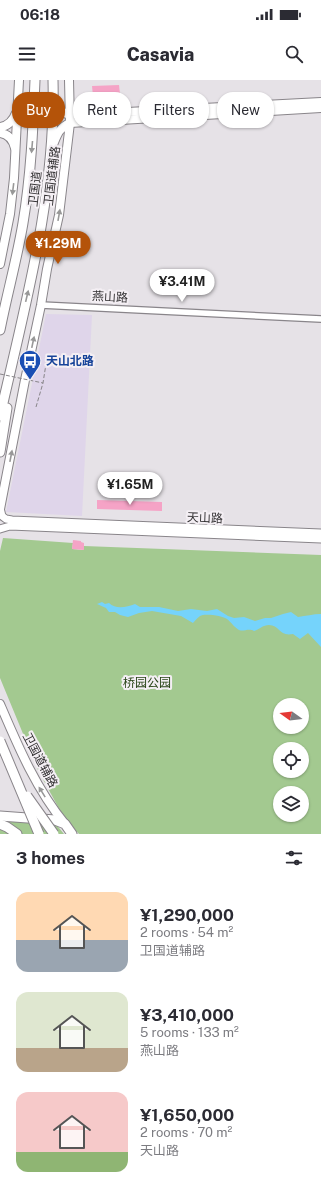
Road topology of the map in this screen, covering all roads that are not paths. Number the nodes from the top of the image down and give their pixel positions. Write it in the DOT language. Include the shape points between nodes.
graph roads {
  1 [pos="18,80"];
  2 [pos="35,80"];
  3 [pos="69,80"];
  4 [pos="53,83"];
  5 [pos="18,92"];
  6 [pos="321,102"];
  7 [pos="321,108"];
  8 [pos="65,115"];
  9 [pos="65,117"];
  10 [pos="12,120"];
  11 [pos="68,122"];
  12 [pos="0,127"];
  13 [pos="17,128"];
  14 [pos="0,133"];
  15 [pos="51,149"];
  16 [pos="16,150"];
  17 [pos="0,264"];
  18 [pos="41,305"];
  19 [pos="2,314"];
  20 [pos="22,319"];
  21 [pos="321,319"];
  22 [pos="0,326"];
  23 [pos="0,330"];
  24 [pos="0,416"];
  25 [pos="0,452"];
  26 [pos="0,508"];
  27 [pos="0,529"];
  28 [pos="321,533"];
  29 [pos="321,538"];
  30 [pos="0,704"];
  31 [pos="0,741"];
  32 [pos="14,774"];
  33 [pos="0,816"];
  34 [pos="0,824"];
  35 [pos="65,824"];
  36 [pos="17,834"];
  37 [pos="39,834"];
  38 [pos="54,834"];
  39 [pos="72,834"];
  1 -- 5 [label="main road"];
  2 -- 19 [label="main road, 卫国道, one-way" via="26,201"];
  3 -- 11 [label="main road, 卫国道辅路"];
  4 -- 15 [label="main road, 卫国道"];
  6 -- 11 [label="main road"];
  7 -- 11 [label="main road"];
  8 -- 11 [label="main road"];
  9 -- 11 [label="main road"];
  10 -- 12 [label="main road"];
  11 -- 15 [label="main road" via="57,135"];
  18 -- 11 [label="main road, 卫国道辅路, one-way" via="59,215"];
  13 -- 16 [label="main road"];
  14 -- 16 [label="main road" via="7,135"];
  20 -- 15 [label="main road, 卫国道, one-way" via="38,247"];
  16 -- 17 [label="main road, one-way" via="10,214"];
  18 -- 21 [label="street, 燕山路"];
  26 -- 18 [label="main road, 卫国道辅路, one-way"];
  19 -- 22 [label="main road"];
  19 -- 23 [label="main road, 卫国道"];
  20 -- 24 [label="main road, 卫国道"];
  20 -- 25 [label="main road"];
  26 -- 28 [label="street, 天山路" via="2,516 9,520"];
  27 -- 29 [label="street, 天山路" via="10,526"];
  35 -- 30 [label="main road, 卫国道辅路, one-way" via="46,799 29,768"];
  31 -- 32 [label="main road, bridge"];
  32 -- 37 [label="main road, bridge"];
  32 -- 38 [label="main road, bridge"];
  33 -- 35 [label="main road" via="56,820"];
  34 -- 36 [label="main road"];
  35 -- 39 [label="main road"];
}
